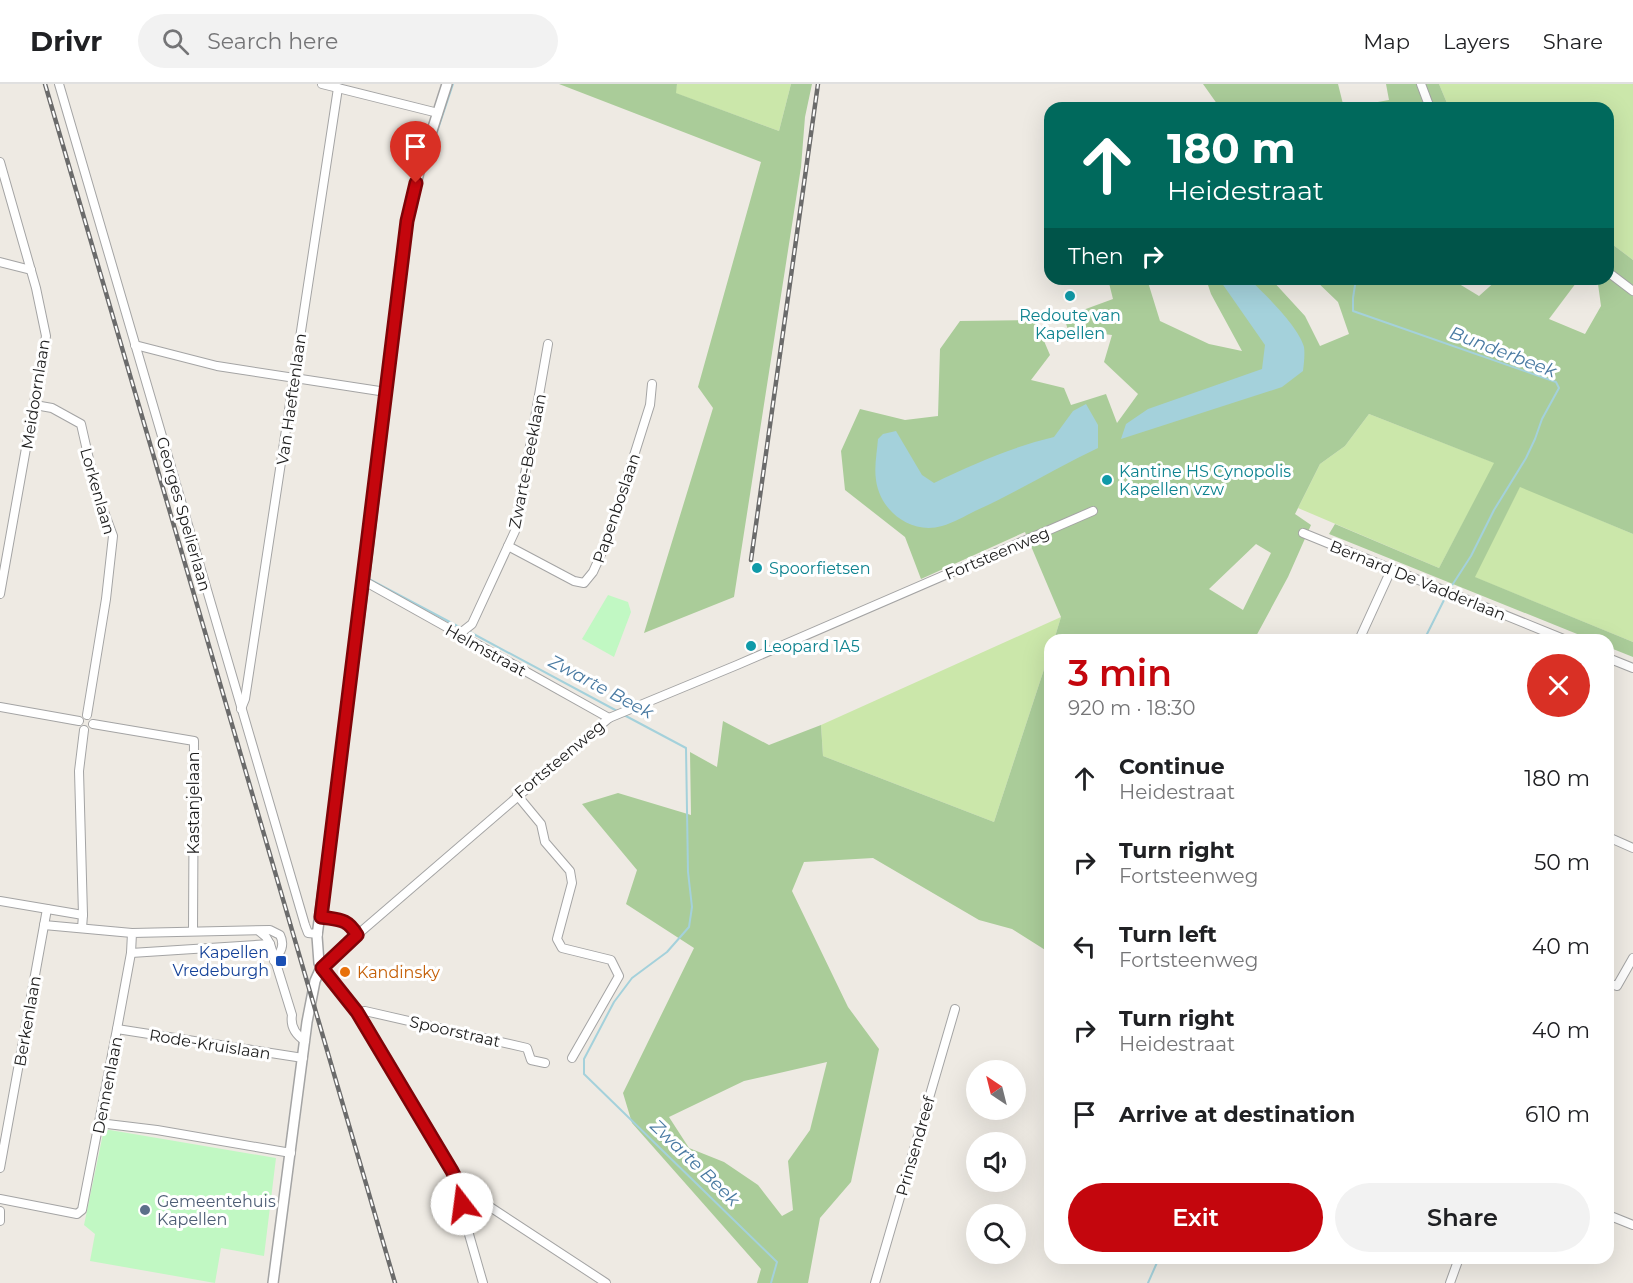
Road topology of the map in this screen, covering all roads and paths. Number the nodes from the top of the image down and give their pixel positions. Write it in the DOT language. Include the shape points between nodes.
graph roads {
  1 [pos="59,84"];
  2 [pos="322,84"];
  3 [pos="447,84"];
  4 [pos="1421,84"];
  5 [pos="338,88"];
  6 [pos="1428,102"];
  7 [pos="438,113"];
  8 [pos="0,162"];
  9 [pos="0,262"];
  10 [pos="31,270"];
  11 [pos="1614,277"];
  12 [pos="1633,291"];
  13 [pos="548,344"];
  14 [pos="135,345"];
  15 [pos="294,377"];
  16 [pos="652,384"];
  17 [pos="386,392"];
  18 [pos="35,405"];
  19 [pos="1093,511"];
  20 [pos="1303,533"];
  21 [pos="508,546"];
  22 [pos="1391,570"];
  23 [pos="364,581"];
  24 [pos="0,594"];
  25 [pos="1362,634"];
  26 [pos="1551,634"];
  27 [pos="458,635"];
  28 [pos="1614,660"];
  29 [pos="1633,668"];
  30 [pos="0,707"];
  31 [pos="241,709"];
  32 [pos="87,715"];
  33 [pos="609,718"];
  34 [pos="79,721"];
  35 [pos="93,724"];
  36 [pos="84,730"];
  37 [pos="517,795"];
  38 [pos="1614,840"];
  39 [pos="1633,848"];
  40 [pos="0,902"];
  41 [pos="47,909"];
  42 [pos="83,915"];
  43 [pos="321,917"];
  44 [pos="44,925"];
  45 [pos="82,928"];
  46 [pos="193,932"];
  47 [pos="260,932"];
  48 [pos="132,933"];
  49 [pos="318,934"];
  50 [pos="357,935"];
  51 [pos="270,944"];
  52 [pos="131,953"];
  53 [pos="1633,958"];
  54 [pos="274,961"];
  55 [pos="322,968"];
  56 [pos="1614,986"];
  57 [pos="955,1009"];
  58 [pos="357,1012"];
  59 [pos="292,1015"];
  60 [pos="307,1022"];
  61 [pos="117,1029"];
  62 [pos="305,1041"];
  63 [pos="303,1058"];
  64 [pos="572,1058"];
  65 [pos="545,1063"];
  66 [pos="99,1123"];
  67 [pos="291,1153"];
  68 [pos="0,1167"];
  69 [pos="0,1199"];
  70 [pos="462,1199"];
  71 [pos="0,1211"];
  72 [pos="1614,1217"];
  73 [pos="0,1221"];
  74 [pos="1633,1225"];
  75 [pos="1457,1264"];
  76 [pos="273,1283"];
  77 [pos="483,1283"];
  78 [pos="606,1283"];
  79 [pos="875,1283"];
  80 [pos="1450,1283"];
  1 -- 14 [label="street, Georges Spelierlaan"];
  2 -- 5 [label="street"];
  3 -- 7 [label="street"];
  4 -- 6 [label="street"];
  5 -- 7 [label="street"];
  5 -- 15 [label="street, Van Haeftenlaan"];
  7 -- 17 [label="street" via="407,221"];
  8 -- 10 [label="street, Meidoornlaan"];
  9 -- 10 [label="street"];
  10 -- 18 [label="street, Meidoornlaan" via="46,336"];
  11 -- 12 [label="street"];
  13 -- 21 [label="street, Zwarte-Beeklaan" via="515,531"];
  14 -- 15 [label="street" via="217,366"];
  14 -- 31 [label="street, Georges Spelierlaan"];
  15 -- 17 [label="street"];
  15 -- 31 [label="street, Van Haeftenlaan"];
  16 -- 21 [label="street, Papenboslaan" via="650,405 608,541 589,578 584,583 574,581"];
  17 -- 23 [label="street"];
  18 -- 24 [label="street, Meidoornlaan"];
  18 -- 32 [label="street, Lorkenlaan" via="52,408 81,424 96,490 113,536"];
  19 -- 33 [label="street, Fortsteenweg"];
  20 -- 22 [label="street, Bernard De Vadderlaan"];
  21 -- 27 [label="street, Zwarte-Beeklaan" via="472,624"];
  22 -- 25 [label="street"];
  22 -- 26 [label="street, Bernard De Vadderlaan"];
  23 -- 27 [label="street, Helmstraat"];
  23 -- 43 [label="street"];
  27 -- 33 [label="street, Helmstraat"];
  28 -- 29 [label="street"];
  30 -- 34 [label="street"];
  31 -- 49 [label="street, Georges Spelierlaan" via="305,925 308,933"];
  32 -- 34 [label="street"];
  32 -- 35 [label="street"];
  33 -- 37 [label="street, Fortsteenweg"];
  34 -- 36 [label="street"];
  35 -- 36 [label="street"];
  35 -- 46 [label="street, Kastanjelaan" via="194,741"];
  36 -- 42 [label="street" via="80,771"];
  37 -- 50 [label="street, Fortsteenweg"];
  37 -- 64 [label="street" via="541,824 545,842 570,872 572,883 557,939 562,948 611,960 619,976"];
  38 -- 39 [label="street"];
  40 -- 41 [label="street"];
  41 -- 42 [label="street"];
  41 -- 44 [label="street, Berkenlaan"];
  42 -- 45 [label="street"];
  43 -- 49 [label="street"];
  43 -- 50 [label="street" via="351,923"];
  44 -- 45 [label="street"];
  44 -- 68 [label="street, Berkenlaan"];
  45 -- 48 [label="street"];
  46 -- 47 [label="street"];
  46 -- 48 [label="street"];
  47 -- 51 [label="street"];
  47 -- 54 [label="street" via="280,934 283,945"];
  48 -- 52 [label="street, Dennenlaan"];
  49 -- 55 [label="street"];
  50 -- 55 [label="street, Fortsteenweg"];
  51 -- 52 [label="street"];
  51 -- 54 [label="street"];
  52 -- 61 [label="street, Dennenlaan"];
  53 -- 56 [label="street" via="1617,987"];
  54 -- 59 [label="street"];
  55 -- 58 [label="street"];
  55 -- 60 [label="street" via="315,981"];
  57 -- 79 [label="street, Prinsendreef"];
  58 -- 65 [label="street, Spoorstraat" via="526,1048 531,1060"];
  58 -- 70 [label="street" via="452,1171"];
  59 -- 60 [label="street"];
  59 -- 62 [label="street" via="295,1033"];
  60 -- 62 [label="street"];
  61 -- 63 [label="street, Rode-Kruislaan"];
  61 -- 66 [label="street, Dennenlaan"];
  62 -- 63 [label="street"];
  63 -- 67 [label="street"];
  66 -- 67 [label="street"];
  66 -- 69 [label="street, Dennenlaan" via="82,1210 77,1214"];
  67 -- 76 [label="street"];
  70 -- 77 [label="street"];
  70 -- 78 [label="street" via="480,1201"];
  71 -- 73 [label="street"];
  72 -- 74 [label="street"];
  75 -- 80 [label="street"];
}
